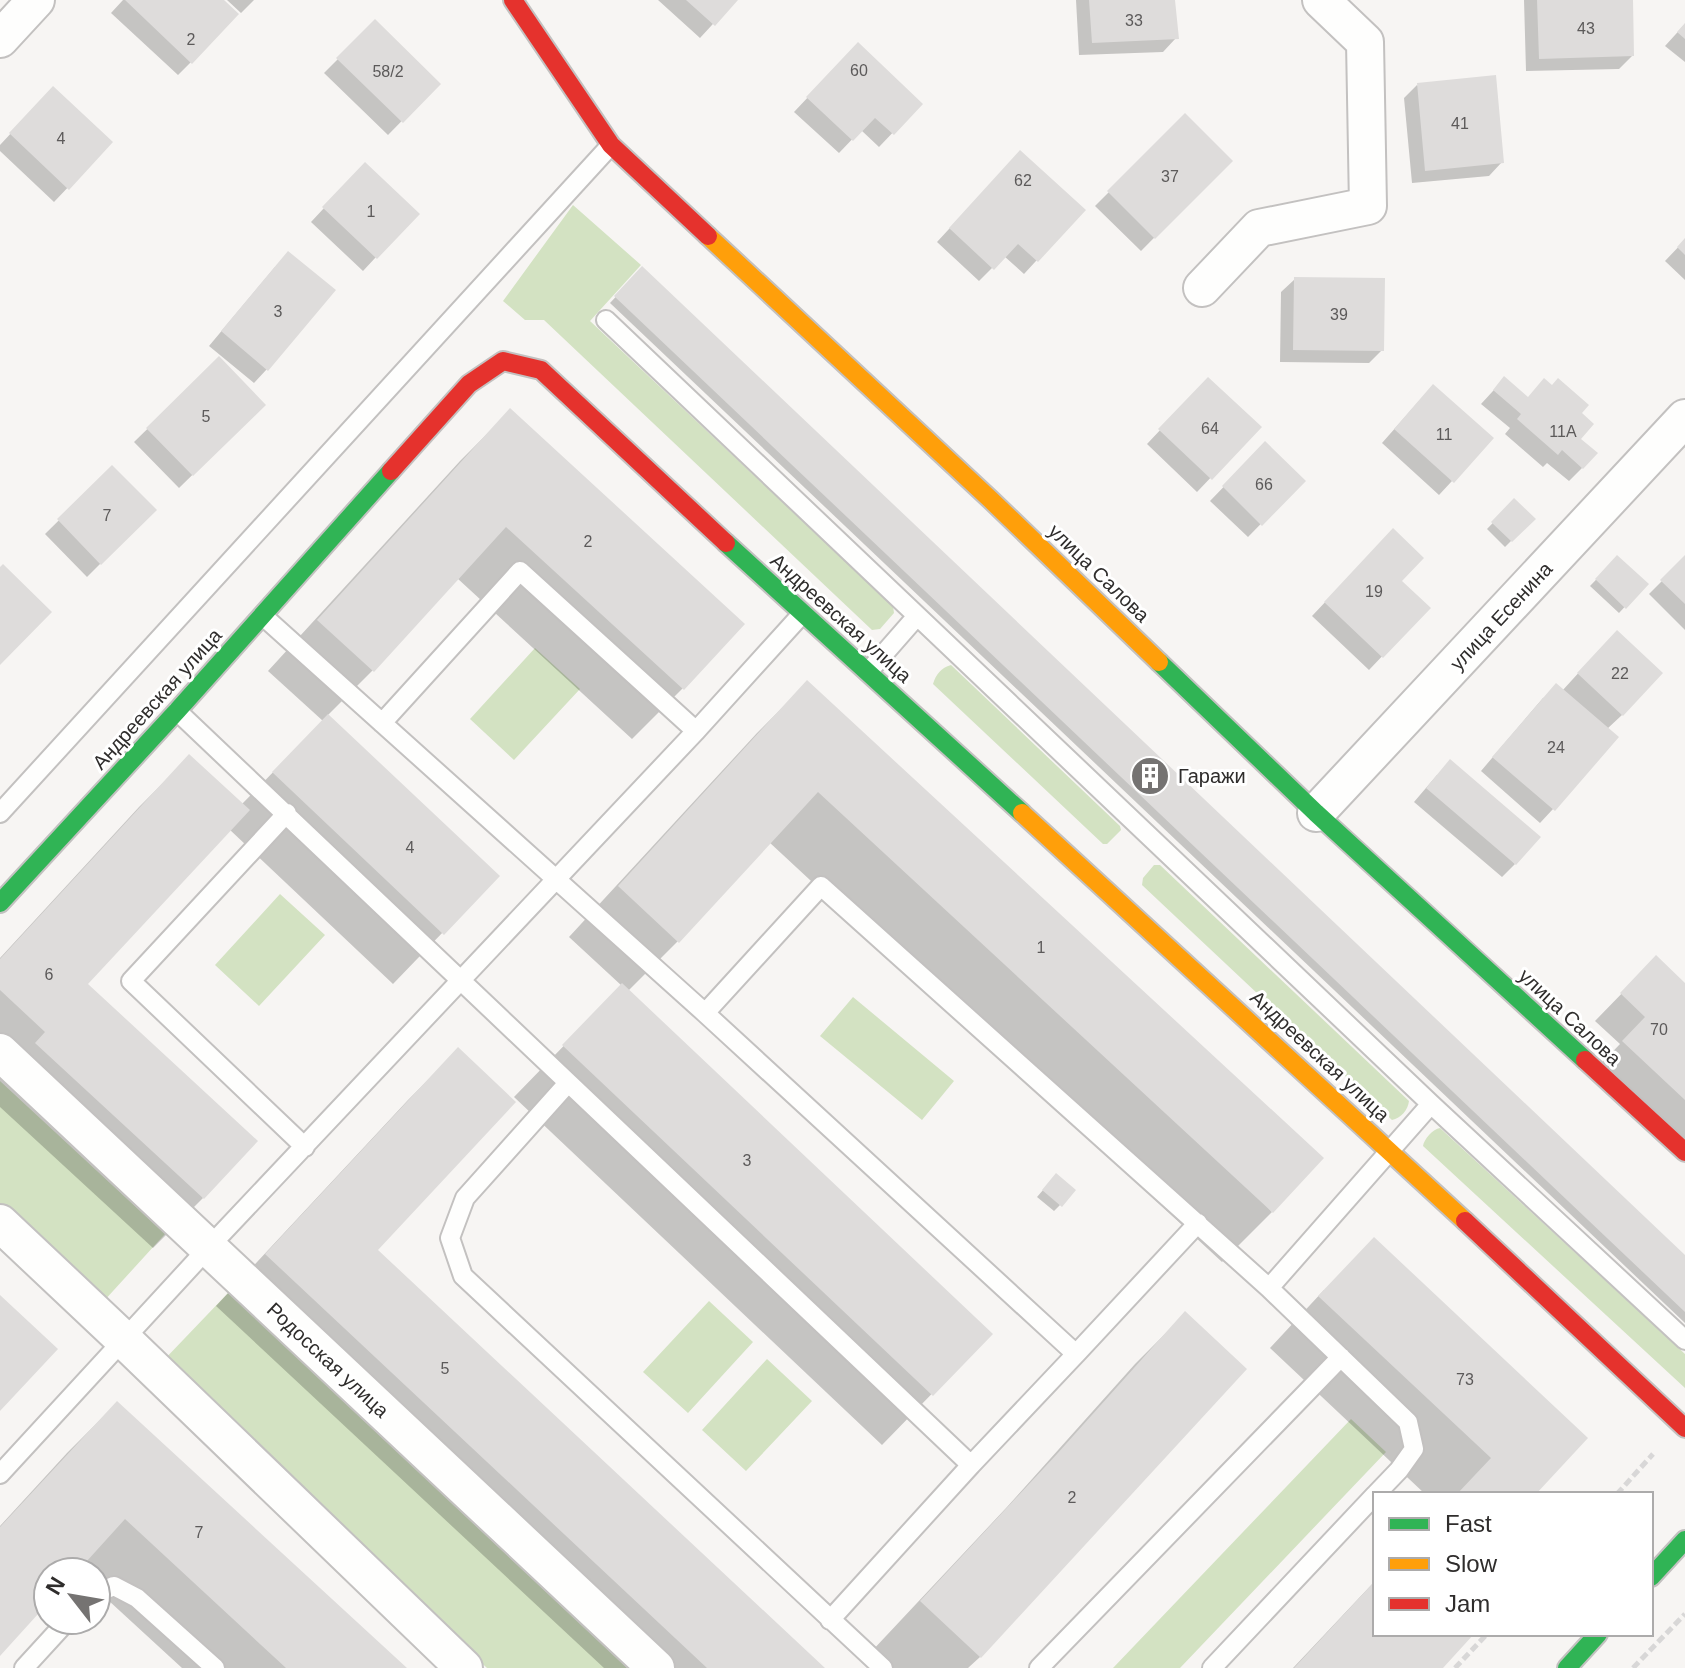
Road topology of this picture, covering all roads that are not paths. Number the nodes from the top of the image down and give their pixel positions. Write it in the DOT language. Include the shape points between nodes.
graph roads {
  1 [pos="36,0"];
  2 [pos="513,0"];
  3 [pos="1321,0"];
  4 [pos="2,33"];
  5 [pos="611,145"];
  6 [pos="1202,288"];
  7 [pos="606,320"];
  8 [pos="1685,418"];
  9 [pos="802,614"];
  10 [pos="263,616"];
  11 [pos="917,616"];
  12 [pos="868,672"];
  13 [pos="177,711"];
  14 [pos="382,723"];
  15 [pos="696,731"];
  16 [pos="0,813"];
  17 [pos="287,813"];
  18 [pos="1316,813"];
  19 [pos="558,879"];
  20 [pos="0,903"];
  21 [pos="461,981"];
  22 [pos="705,1013"];
  23 [pos="0,1052"];
  24 [pos="568,1083"];
  25 [pos="1431,1104"];
  26 [pos="305,1147"];
  27 [pos="1390,1150"];
  28 [pos="1685,1152"];
  29 [pos="0,1223"];
  30 [pos="1198,1223"];
  31 [pos="209,1247"];
  32 [pos="1269,1288"];
  33 [pos="124,1340"];
  34 [pos="1685,1340"];
  35 [pos="1076,1354"];
  36 [pos="1341,1357"];
  37 [pos="1683,1426"];
  38 [pos="971,1465"];
  39 [pos="0,1474"];
  40 [pos="1379,1492"];
  41 [pos="1373,1498"];
  42 [pos="1685,1540"];
  43 [pos="1653,1575"];
  44 [pos="112,1587"];
  45 [pos="830,1620"];
  46 [pos="53,1636"];
  47 [pos="1596,1636"];
  48 [pos="24,1668"];
  49 [pos="215,1668"];
  50 [pos="464,1668"];
  51 [pos="656,1668"];
  52 [pos="883,1668"];
  53 [pos="1039,1668"];
  54 [pos="1212,1668"];
  55 [pos="1567,1668"];
  1 -- 4 [label="street"];
  2 -- 5 [label="street, улица Салова"];
  3 -- 6 [label="street" via="1365,42 1368,206 1259,228"];
  5 -- 16 [label="lane"];
  5 -- 18 [label="street, улица Салова"];
  7 -- 11 [label="lane"];
  8 -- 18 [label="street, улица Есенина"];
  9 -- 10 [label="street, Андреевская улица" via="541,370 503,361 469,384"];
  9 -- 12 [label="street, Андреевская улица"];
  9 -- 15 [label="lane"];
  10 -- 13 [label="street, Андреевская улица"];
  10 -- 14 [label="lane"];
  11 -- 12 [label="lane"];
  11 -- 25 [label="lane"];
  12 -- 27 [label="street, Андреевская улица"];
  13 -- 17 [label="lane"];
  13 -- 20 [label="street, Андреевская улица"];
  14 -- 15 [label="lane" via="520,571"];
  14 -- 19 [label="lane"];
  15 -- 19 [label="lane"];
  17 -- 21 [label="lane"];
  17 -- 26 [label="lane" via="131,981"];
  18 -- 28 [label="street, улица Салова"];
  19 -- 21 [label="lane"];
  19 -- 22 [label="lane"];
  21 -- 24 [label="lane"];
  21 -- 26 [label="lane"];
  22 -- 30 [label="lane" via="821,886"];
  22 -- 35 [label="lane"];
  23 -- 31 [label="street, Родосская улица"];
  24 -- 38 [label="lane"];
  24 -- 45 [label="lane" via="465,1198 450,1238 463,1276"];
  25 -- 27 [label="lane"];
  25 -- 34 [label="lane"];
  26 -- 31 [label="lane"];
  27 -- 32 [label="lane"];
  27 -- 37 [label="street, Андреевская улица"];
  29 -- 33 [label="street"];
  30 -- 32 [label="lane"];
  30 -- 35 [label="lane"];
  31 -- 33 [label="lane"];
  31 -- 51 [label="street, Родосская улица"];
  32 -- 36 [label="lane"];
  33 -- 39 [label="lane"];
  33 -- 50 [label="street"];
  35 -- 38 [label="lane"];
  36 -- 40 [label="lane" via="1408,1422 1414,1449"];
  36 -- 53 [label="lane"];
  38 -- 45 [label="lane"];
  41 -- 54 [label="lane"];
  42 -- 43 [label="street"];
  44 -- 49 [label="lane" via="137,1598"];
  45 -- 52 [label="lane"];
  46 -- 48 [label="lane"];
  47 -- 55 [label="street"];
}
